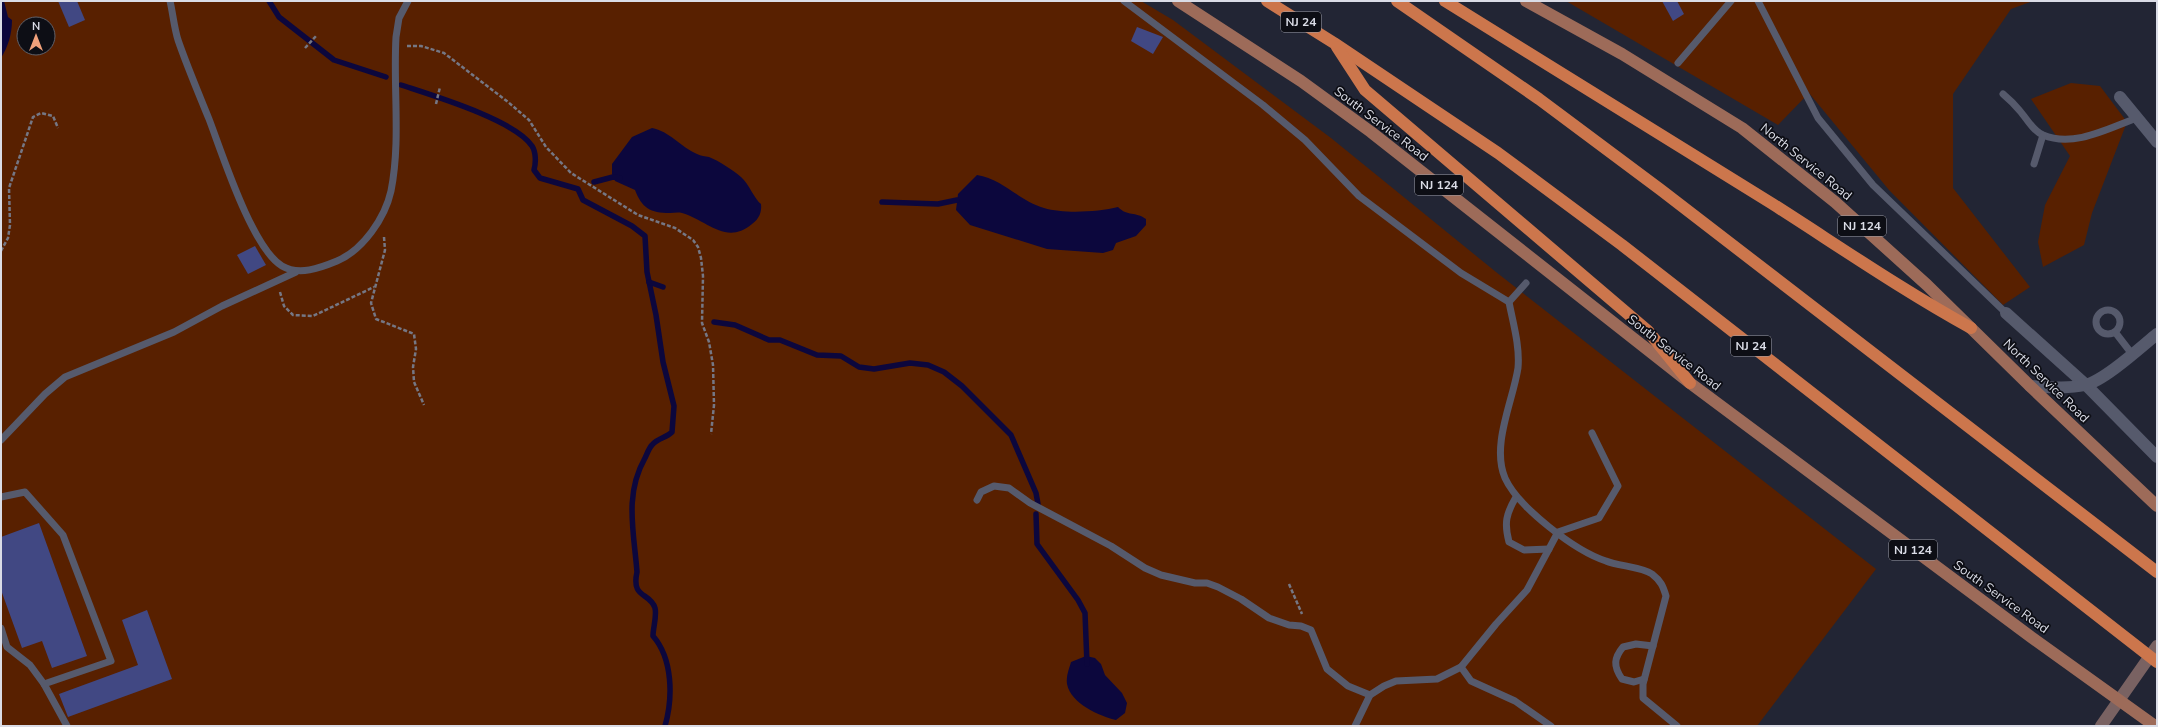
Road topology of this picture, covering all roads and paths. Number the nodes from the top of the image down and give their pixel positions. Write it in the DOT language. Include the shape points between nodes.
graph roads {
  1 [pos="170,1"];
  2 [pos="408,1"];
  3 [pos="1124,1"];
  4 [pos="1178,1"];
  5 [pos="1267,1"];
  6 [pos="1397,1"];
  7 [pos="1445,1"];
  8 [pos="1526,1"];
  9 [pos="1731,1"];
  10 [pos="1758,1"];
  11 [pos="317,35"];
  12 [pos="1334,43"];
  13 [pos="395,46"];
  14 [pos="305,48"];
  15 [pos="1678,62"];
  16 [pos="440,87"];
  17 [pos="2003,94"];
  18 [pos="2120,97"];
  19 [pos="436,104"];
  20 [pos="2137,118"];
  21 [pos="58,128"];
  22 [pos="2043,135"];
  23 [pos="2157,142"];
  24 [pos="2034,164"];
  25 [pos="382,217"];
  26 [pos="1,251"];
  27 [pos="296,272"];
  28 [pos="278,280"];
  29 [pos="1526,283"];
  30 [pos="374,288"];
  31 [pos="1509,302"];
  32 [pos="2006,313"];
  33 [pos="1971,328"];
  34 [pos="2114,332"];
  35 [pos="2157,334"];
  36 [pos="2132,354"];
  37 [pos="1690,383"];
  38 [pos="2086,385"];
  39 [pos="2030,386"];
  40 [pos="424,405"];
  41 [pos="1592,433"];
  42 [pos="711,434"];
  43 [pos="1,440"];
  44 [pos="2157,457"];
  45 [pos="1,497"];
  46 [pos="1516,497"];
  47 [pos="977,500"];
  48 [pos="2157,506"];
  49 [pos="1558,532"];
  50 [pos="1549,549"];
  51 [pos="2157,572"];
  52 [pos="1289,584"];
  53 [pos="1,628"];
  54 [pos="1308,629"];
  55 [pos="1653,646"];
  56 [pos="2157,646"];
  57 [pos="2157,662"];
  58 [pos="1461,667"];
  59 [pos="1644,679"];
  60 [pos="44,684"];
  61 [pos="1370,695"];
  62 [pos="2118,700"];
  63 [pos="67,726"];
  64 [pos="1355,726"];
  65 [pos="1551,726"];
  66 [pos="1677,726"];
  67 [pos="2101,726"];
  68 [pos="2155,726"];
  1 -- 27 [label="lane" via="178,38 246,215 264,247 281,265"];
  2 -- 13 [label="lane" via="399,18"];
  3 -- 31 [label="lane" via="1263,105 1305,140 1359,196 1461,273"];
  4 -- 37 [label="main road, South Service Road / NJ 124" via="1301,81 1371,132"];
  5 -- 12 [label="highway, NJ 24"];
  6 -- 51 [label="highway" via="1539,99 1661,190"];
  7 -- 33 [label="highway" via="1659,132 1920,300"];
  8 -- 33 [label="main road, North Service Road / NJ 124" via="1622,54 1742,128 1836,202"];
  9 -- 15 [label="lane"];
  10 -- 32 [label="lane" via="1818,118 1873,185"];
  11 -- 14 [label="path"];
  12 -- 37 [label="highway" via="1365,90 1648,330"];
  12 -- 57 [label="highway, NJ 24" via="1498,153 1622,245"];
  13 -- 25 [label="lane" via="394,168"];
  13 -- 42 [label="path" via="421,46 444,53 529,120 546,147 571,173 638,215 675,228 693,240 701,258 702,323 710,342 713,365 714,405"];
  16 -- 19 [label="path"];
  17 -- 22 [label="lane" via="2020,110 2030,125"];
  18 -- 20 [label="street"];
  20 -- 22 [label="lane" via="2068,140"];
  20 -- 23 [label="street"];
  21 -- 26 [label="path" via="53,116 41,113 33,117 9,188 10,225 8,238"];
  22 -- 24 [label="lane"];
  25 -- 27 [label="lane" via="346,257 325,266"];
  25 -- 30 [label="path" via="385,250"];
  27 -- 28 [label="lane"];
  28 -- 30 [label="path" via="284,306 293,315 313,316"];
  28 -- 43 [label="lane" via="174,332 65,377 44,394"];
  29 -- 31 [label="lane"];
  30 -- 40 [label="path" via="371,303 376,319 414,334 414,382"];
  31 -- 46 [label="lane" via="1518,367 1500,454 1505,477"];
  32 -- 38 [label="street"];
  33 -- 39 [label="main road, North Service Road / NJ 124"];
  34 -- 36 [label="lane"];
  35 -- 36 [label="street"];
  36 -- 38 [label="street" via="2116,368"];
  37 -- 62 [label="main road, South Service Road / NJ 124"];
  38 -- 39 [label="street" via="2060,388"];
  38 -- 44 [label="street"];
  39 -- 48 [label="main road, North Service Road / NJ 124"];
  41 -- 49 [label="lane" via="1618,486 1599,518"];
  45 -- 60 [label="lane" via="25,492 63,535 111,661"];
  46 -- 49 [label="lane"];
  46 -- 50 [label="lane" via="1509,510 1505,528 1509,542 1524,550"];
  47 -- 54 [label="lane" via="981,492 994,486 1009,488 1030,504 1112,546 1160,576 1207,583 1237,596 1269,618"];
  49 -- 50 [label="lane"];
  49 -- 55 [label="lane" via="1573,546 1605,561 1651,573 1662,583 1666,596"];
  50 -- 58 [label="lane" via="1527,590"];
  52 -- 54 [label="path"];
  53 -- 60 [label="lane" via="8,648 30,665"];
  54 -- 61 [label="lane" via="1311,630 1327,669 1348,686"];
  55 -- 59 [label="lane"];
  55 -- 59 [label="lane" via="1636,644 1622,647 1616,656 1616,670 1622,678 1634,682"];
  56 -- 62 [label="street"];
  58 -- 61 [label="lane" via="1437,679 1396,681"];
  58 -- 65 [label="lane" via="1471,681 1515,701"];
  59 -- 66 [label="lane" via="1643,698"];
  60 -- 63 [label="lane"];
  61 -- 64 [label="lane"];
  62 -- 67 [label="street"];
  62 -- 68 [label="main road, South Service Road / NJ 124"];
}
